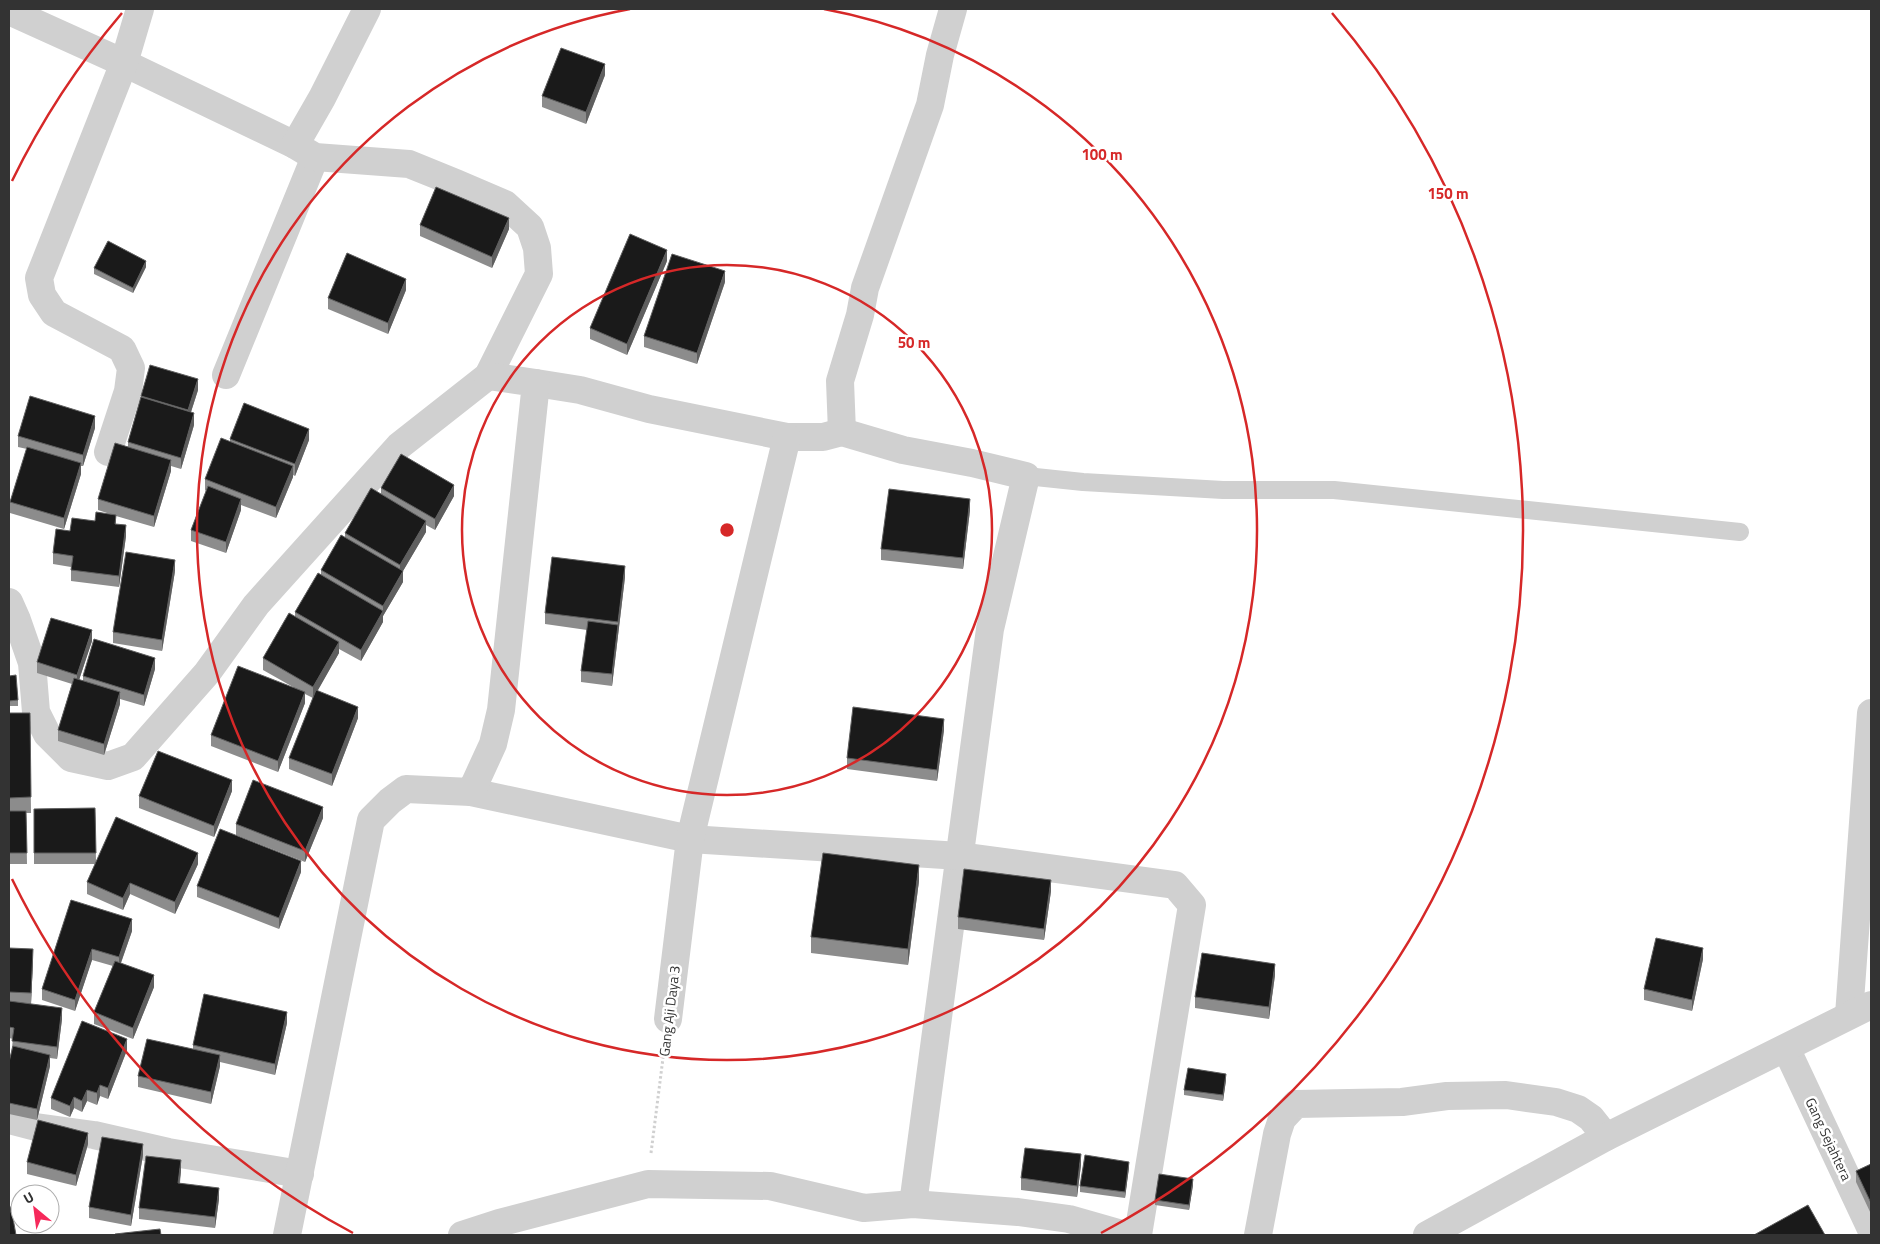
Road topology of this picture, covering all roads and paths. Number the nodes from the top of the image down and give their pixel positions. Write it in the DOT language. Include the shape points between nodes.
graph roads {
  1 [pos="140,9"];
  2 [pos="368,9"];
  3 [pos="954,9"];
  4 [pos="9,11"];
  5 [pos="124,63"];
  6 [pos="305,151"];
  7 [pos="226,375"];
  8 [pos="488,376"];
  9 [pos="536,383"];
  10 [pos="842,432"];
  11 [pos="786,437"];
  12 [pos="108,452"];
  13 [pos="1026,476"];
  14 [pos="1740,532"];
  15 [pos="9,602"];
  16 [pos="1871,713"];
  17 [pos="471,792"];
  18 [pos="1868,801"];
  19 [pos="690,838"];
  20 [pos="960,856"];
  21 [pos="1860,1010"];
  22 [pos="668,1019"];
  23 [pos="1786,1048"];
  24 [pos="9,1120"];
  25 [pos="1606,1137"];
  26 [pos="300,1174"];
  27 [pos="648,1184"];
  28 [pos="913,1204"];
  29 [pos="1871,1230"];
  30 [pos="287,1235"];
  31 [pos="462,1235"];
  32 [pos="1126,1235"];
  33 [pos="1138,1235"];
  34 [pos="1258,1235"];
  35 [pos="1427,1235"];
  1 -- 5 [label="street"];
  2 -- 6 [label="street" via="322,98"];
  3 -- 10 [label="street" via="940,55 930,106 865,288 840,381"];
  4 -- 5 [label="street"];
  5 -- 6 [label="street"];
  5 -- 12 [label="street" via="39,278 42,295 54,313 122,349 131,368 128,391"];
  6 -- 7 [label="street"];
  6 -- 8 [label="street" via="409,164 505,204 530,227 537,248 539,274"];
  8 -- 9 [label="street"];
  8 -- 15 [label="street" via="399,446 256,605 207,674 133,757 108,766 71,758 47,734 36,712 32,663"];
  9 -- 11 [label="street"];
  9 -- 17 [label="street" via="501,710 493,744"];
  10 -- 11 [label="street" via="823,437"];
  10 -- 13 [label="street" via="903,450"];
  11 -- 19 [label="street, Gang Aji Daya 3"];
  13 -- 14 [label="lane" via="1223,490 1334,490"];
  13 -- 20 [label="street" via="990,629"];
  16 -- 18 [label="street"];
  17 -- 19 [label="street"];
  17 -- 26 [label="street" via="406,789 370,820"];
  18 -- 21 [label="street"];
  19 -- 20 [label="street"];
  19 -- 22 [label="street, Gang Aji Daya 3"];
  20 -- 28 [label="street"];
  20 -- 33 [label="street" via="1175,885 1192,905"];
  21 -- 23 [label="street"];
  22 -- 27 [label="path, Gang Aji Daya 3"];
  23 -- 25 [label="street"];
  23 -- 29 [label="street, Gang Sejahtera"];
  24 -- 26 [label="street"];
  25 -- 34 [label="street" via="1591,1118 1578,1109 1556,1102 1506,1095 1447,1096 1402,1102 1296,1104 1282,1119 1277,1134"];
  25 -- 35 [label="street"];
  26 -- 30 [label="street"];
  27 -- 28 [label="street" via="770,1186 864,1208"];
  27 -- 31 [label="street"];
  28 -- 32 [label="street" via="1018,1212 1069,1220"];
}
